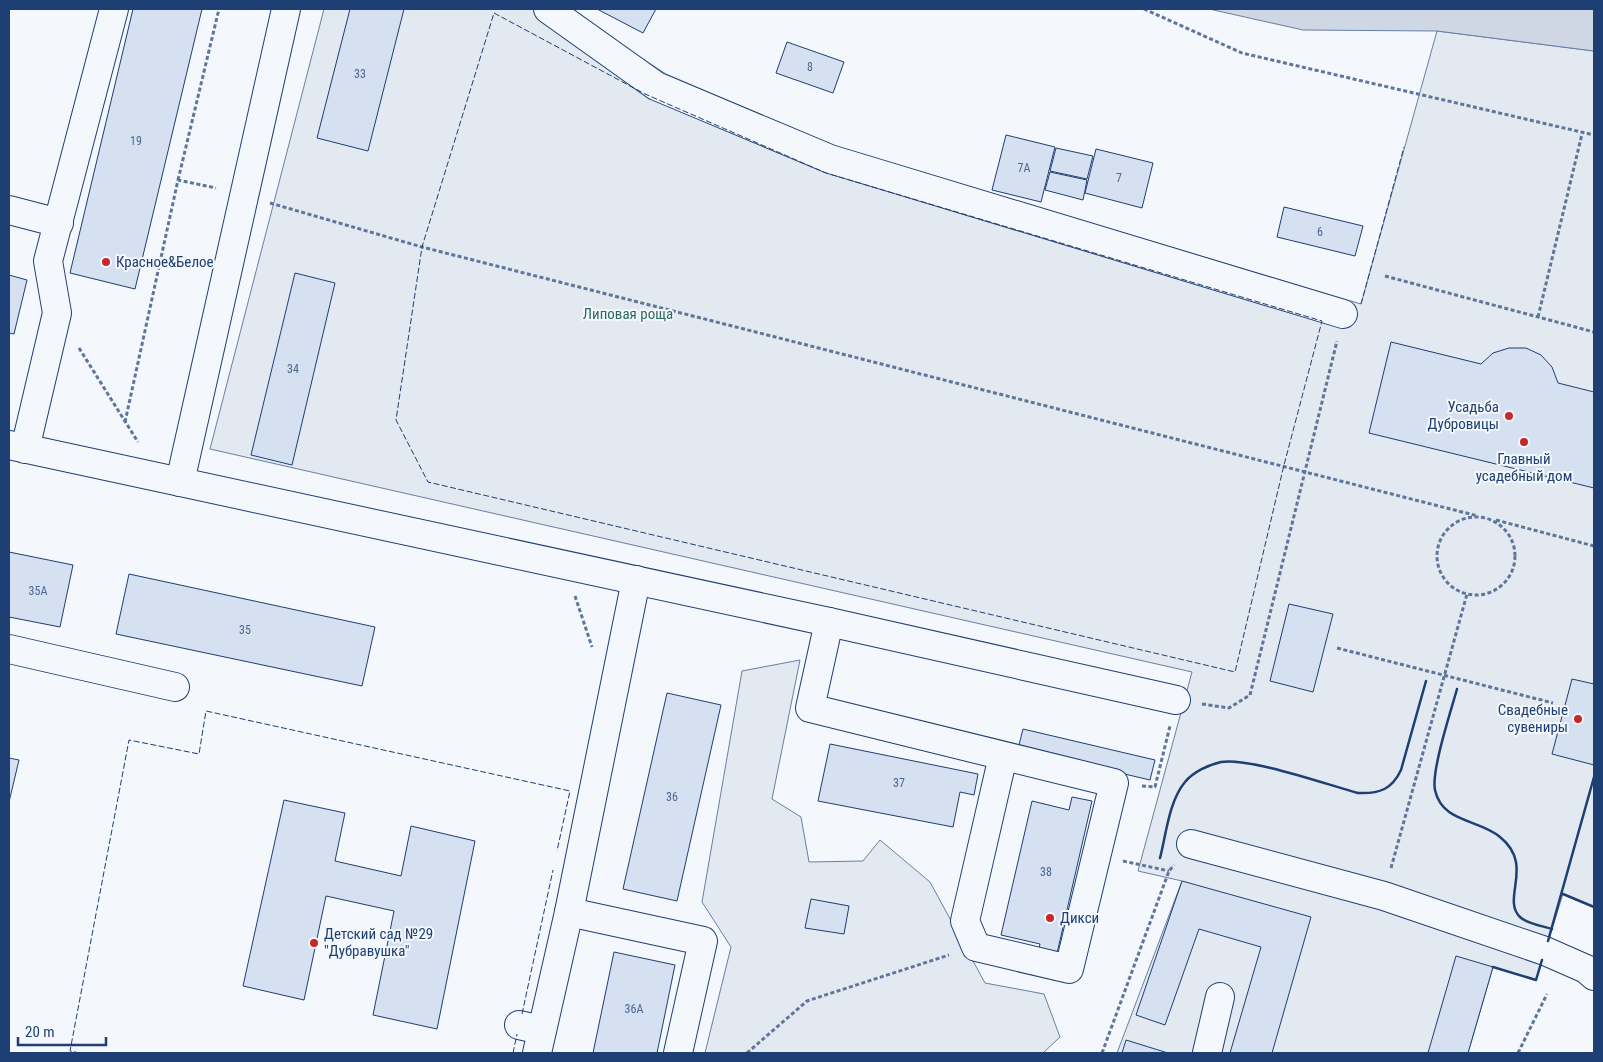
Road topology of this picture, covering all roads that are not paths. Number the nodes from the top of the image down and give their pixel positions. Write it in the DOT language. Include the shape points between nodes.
graph roads {
  1 [pos="114,9"];
  2 [pos="286,9"];
  3 [pos="548,9"];
  4 [pos="9,210"];
  5 [pos="59,223"];
  6 [pos="1343,314"];
  7 [pos="17,447"];
  8 [pos="170,480"];
  9 [pos="636,580"];
  10 [pos="829,622"];
  11 [pos="9,649"];
  12 [pos="175,687"];
  13 [pos="1176,700"];
  14 [pos="1003,756"];
  15 [pos="1191,844"];
  16 [pos="569,912"];
  17 [pos="1594,976"];
  18 [pos="1220,997"];
  19 [pos="533,1036"];
  20 [pos="678,1053"];
  21 [pos="1207,1053"];
  1 -- 5 [label="street"];
  2 -- 8 [label="street" via="244,195"];
  3 -- 6 [label="street" via="656,86 830,159"];
  4 -- 5 [label="street"];
  5 -- 7 [label="street" via="48,261 57,313"];
  7 -- 8 [label="street"];
  8 -- 9 [label="street"];
  9 -- 10 [label="street"];
  9 -- 16 [label="street" via="567,863"];
  10 -- 13 [label="street"];
  10 -- 14 [label="street" via="810,708"];
  11 -- 12 [label="street"];
  14 -- 14 [label="street" via="1114,783 1069,969 976,947 965,921"];
  15 -- 17 [label="street" via="1384,896 1545,952"];
  16 -- 19 [label="street"];
  16 -- 20 [label="street" via="703,941"];
  18 -- 21 [label="street"];
}
